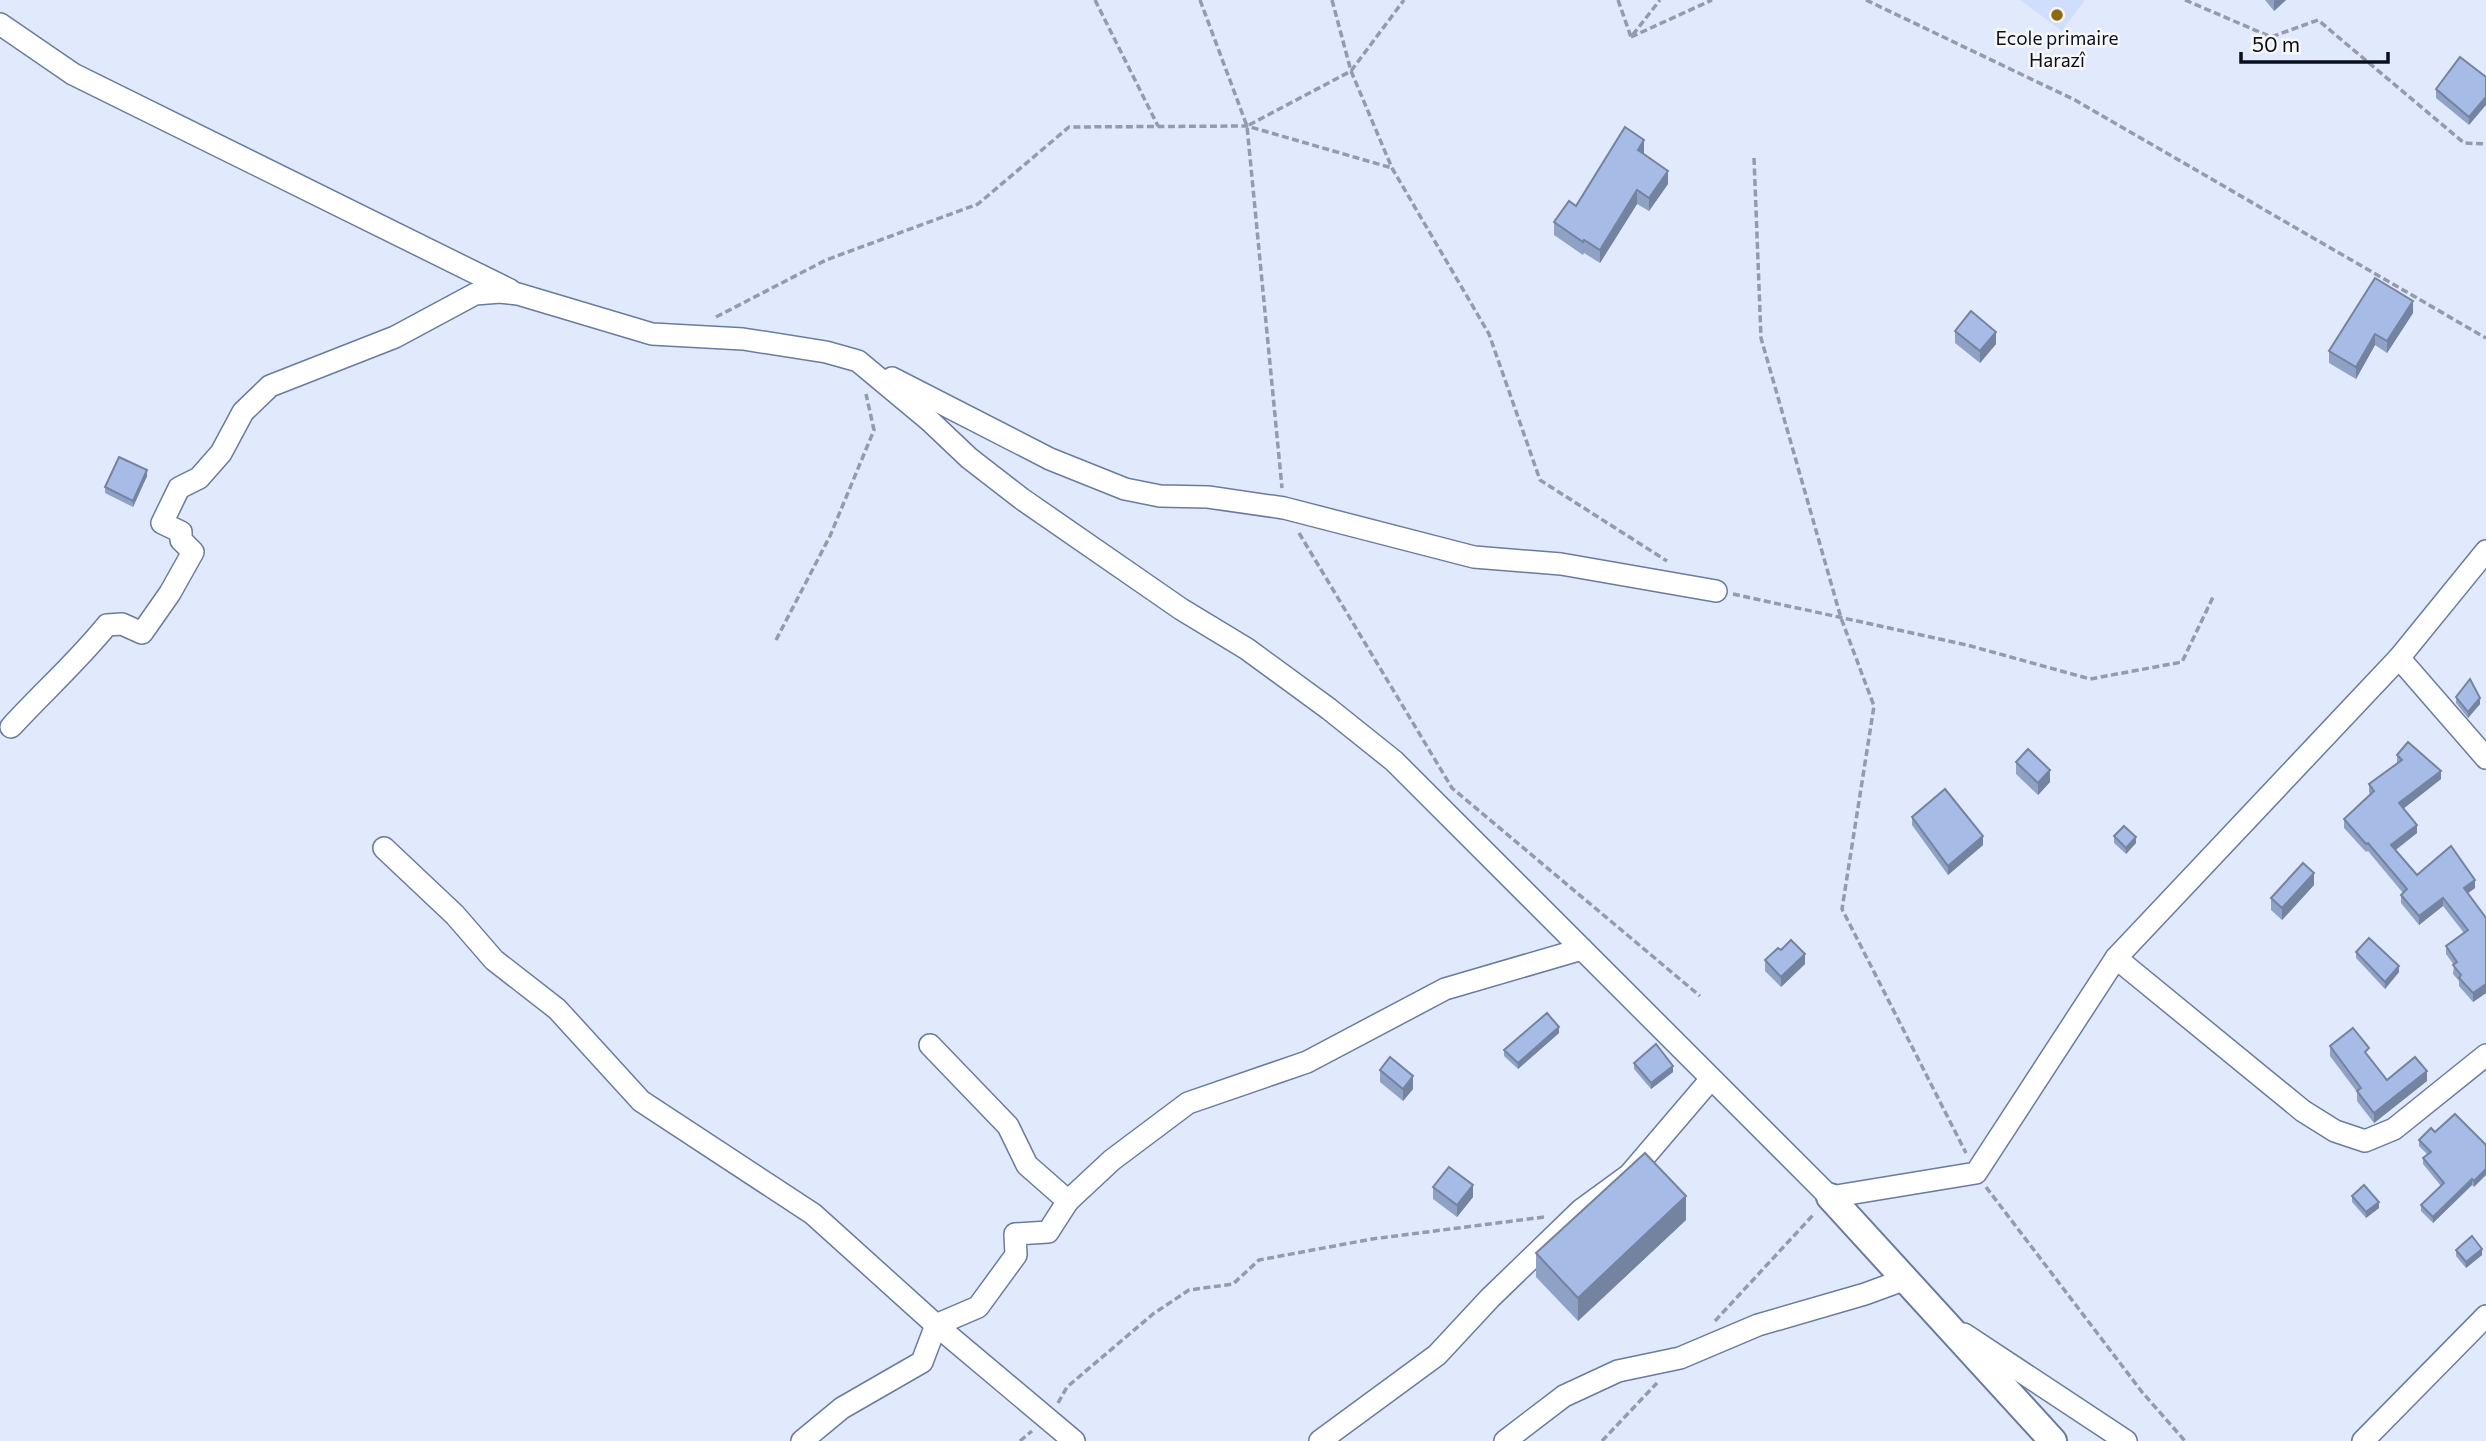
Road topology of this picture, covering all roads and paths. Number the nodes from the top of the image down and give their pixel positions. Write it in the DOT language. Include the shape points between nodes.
graph roads {
  1 [pos="1094,0"];
  2 [pos="1332,0"];
  3 [pos="1404,0"];
  4 [pos="1618,0"];
  5 [pos="1660,0"];
  6 [pos="1711,0"];
  7 [pos="1866,0"];
  8 [pos="2185,0"];
  9 [pos="0,24"];
  10 [pos="1631,37"];
  11 [pos="1352,71"];
  12 [pos="1158,126"];
  13 [pos="1247,126"];
  14 [pos="2486,144"];
  15 [pos="1754,158"];
  16 [pos="1392,168"];
  17 [pos="518,294"];
  18 [pos="714,318"];
  19 [pos="2486,338"];
  20 [pos="858,361"];
  21 [pos="2486,551"];
  22 [pos="1669,561"];
  23 [pos="1716,591"];
  24 [pos="2214,595"];
  25 [pos="1841,618"];
  26 [pos="776,640"];
  27 [pos="2399,658"];
  28 [pos="11,727"];
  29 [pos="2486,758"];
  30 [pos="384,848"];
  31 [pos="1582,949"];
  32 [pos="2116,958"];
  33 [pos="930,1045"];
  34 [pos="2486,1055"];
  35 [pos="1711,1079"];
  36 [pos="1976,1173"];
  37 [pos="1830,1198"];
  38 [pos="1068,1201"];
  39 [pos="1544,1217"];
  40 [pos="1906,1279"];
  41 [pos="2486,1316"];
  42 [pos="1947,1323"];
  43 [pos="936,1325"];
  44 [pos="1048,1418"];
  45 [pos="802,1441"];
  46 [pos="1020,1441"];
  47 [pos="1074,1441"];
  48 [pos="1320,1441"];
  49 [pos="1505,1441"];
  50 [pos="2053,1441"];
  51 [pos="2126,1441"];
  52 [pos="2185,1441"];
  53 [pos="2363,1441"];
  1 -- 12 [label="path"];
  2 -- 11 [label="path"];
  3 -- 11 [label="path"];
  4 -- 10 [label="path"];
  5 -- 10 [label="path"];
  6 -- 10 [label="path"];
  7 -- 19 [label="path" via="2075,100"];
  8 -- 14 [label="path" via="2271,37 2318,20 2464,143"];
  9 -- 17 [label="street" via="74,74"];
  11 -- 13 [label="path"];
  11 -- 16 [label="path"];
  12 -- 13 [label="path"];
  12 -- 18 [label="path" via="1069,127 978,204 826,260"];
  13 -- 16 [label="path"];
  15 -- 25 [label="path" via="1761,338"];
  16 -- 22 [label="path" via="1489,334 1539,480"];
  17 -- 20 [label="street" via="652,334 743,339"];
  17 -- 28 [label="street" via="475,294 395,337 270,387 243,412 220,453 199,478 179,488 162,523 181,532 181,540 194,552 142,633 122,624 107,625"];
  20 -- 23 [label="street" via="1050,459 1125,489 1283,508 1474,557 1561,564"];
  20 -- 26 [label="path" via="874,430 830,536"];
  20 -- 31 [label="street" via="1022,499 1247,649 1394,761"];
  21 -- 27 [label="street"];
  23 -- 25 [label="path"];
  24 -- 25 [label="path" via="2182,662 2090,679 1966,645"];
  25 -- 36 [label="path" via="1874,706 1842,909"];
  27 -- 29 [label="street"];
  27 -- 32 [label="street"];
  30 -- 43 [label="street" via="455,915 494,960 557,1009 641,1101 813,1214"];
  31 -- 35 [label="street"];
  31 -- 38 [label="street" via="1445,989 1307,1062 1188,1103 1112,1160"];
  32 -- 34 [label="street" via="2303,1111 2334,1131 2365,1141 2394,1129"];
  32 -- 36 [label="street"];
  33 -- 38 [label="street" via="1008,1126 1027,1165"];
  35 -- 37 [label="street"];
  35 -- 48 [label="street" via="1629,1175 1581,1210 1437,1355"];
  36 -- 37 [label="street"];
  36 -- 52 [label="path" via="2142,1392"];
  37 -- 40 [label="street"];
  38 -- 43 [label="street" via="1048,1232 1015,1234 1016,1255 978,1307"];
  39 -- 44 [label="path" via="1372,1239 1259,1260 1233,1284 1189,1290 1153,1314 1067,1387"];
  40 -- 42 [label="street"];
  40 -- 49 [label="street" via="1758,1325 1680,1358 1618,1371 1564,1396"];
  41 -- 53 [label="street"];
  42 -- 50 [label="street"];
  42 -- 51 [label="street"];
  43 -- 44 [label="street"];
  43 -- 45 [label="street" via="922,1362 842,1408"];
  44 -- 46 [label="path"];
  44 -- 47 [label="street"];
}
